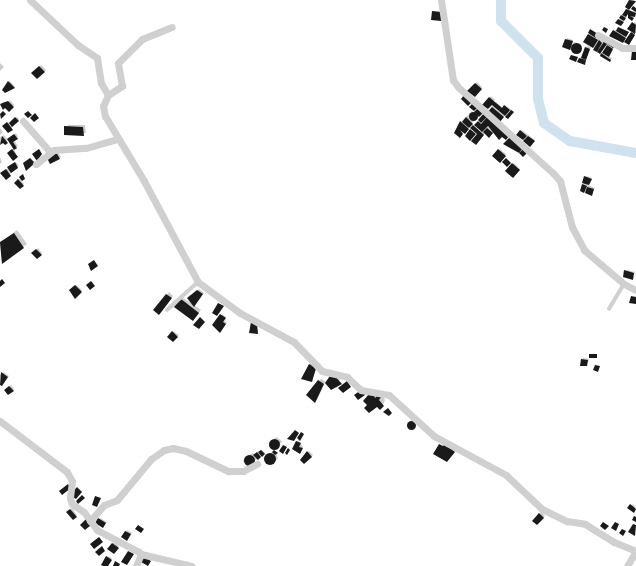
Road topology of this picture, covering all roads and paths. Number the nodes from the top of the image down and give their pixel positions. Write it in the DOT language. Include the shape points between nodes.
graph roads {
  1 [pos="30,0"];
  2 [pos="441,0"];
  3 [pos="172,27"];
  4 [pos="598,35"];
  5 [pos="636,48"];
  6 [pos="108,95"];
  7 [pos="23,121"];
  8 [pos="117,139"];
  9 [pos="50,152"];
  10 [pos="36,164"];
  11 [pos="198,282"];
  12 [pos="624,284"];
  13 [pos="636,290"];
  14 [pos="609,309"];
  15 [pos="167,310"];
  16 [pos="0,421"];
  17 [pos="257,464"];
  18 [pos="90,521"];
  19 [pos="140,554"];
  20 [pos="136,566"];
  21 [pos="192,566"];
  22 [pos="627,566"];
  1 -- 6 [label="street" via="78,45 97,58 101,83"];
  2 -- 12 [label="street" via="454,80 560,181 578,241 588,256"];
  3 -- 6 [label="street" via="142,39 118,62 122,86"];
  4 -- 5 [label="street" via="622,48"];
  6 -- 8 [label="street" via="104,111"];
  7 -- 9 [label="street"];
  8 -- 9 [label="street" via="86,148 65,148"];
  8 -- 11 [label="street" via="144,181"];
  9 -- 10 [label="street"];
  11 -- 15 [label="lane"];
  11 -- 22 [label="street" via="240,313 294,342 322,370 340,374 361,390 388,395 434,436 506,475 542,510 567,521 585,524 614,542 636,551"];
  12 -- 13 [label="street"];
  12 -- 14 [label="lane"];
  16 -- 18 [label="street" via="67,472 72,481 72,504"];
  17 -- 18 [label="street" via="243,471 228,471 186,451 173,448 164,450 151,459 117,500 103,506"];
  18 -- 19 [label="street" via="97,530"];
  19 -- 20 [label="street"];
  19 -- 21 [label="street"];
}
